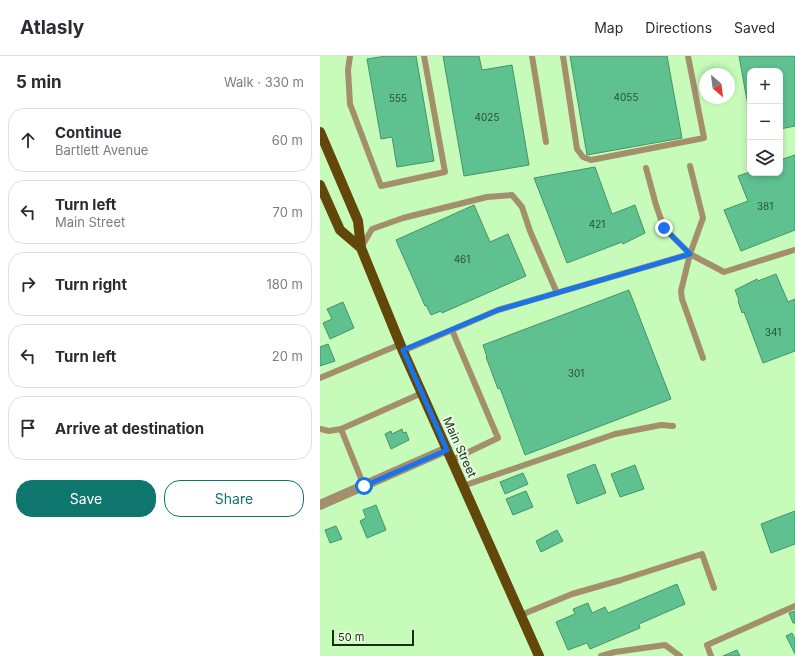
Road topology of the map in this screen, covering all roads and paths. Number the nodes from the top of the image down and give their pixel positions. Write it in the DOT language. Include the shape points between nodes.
graph roads {
  1 [pos="350,56"];
  2 [pos="424,56"];
  3 [pos="532,56"];
  4 [pos="563,56"];
  5 [pos="688,56"];
  6 [pos="320,132"];
  7 [pos="546,142"];
  8 [pos="690,166"];
  9 [pos="646,168"];
  10 [pos="320,185"];
  11 [pos="361,248"];
  12 [pos="794,250"];
  13 [pos="690,254"];
  14 [pos="556,293"];
  15 [pos="452,330"];
  16 [pos="402,347"];
  17 [pos="703,358"];
  18 [pos="320,378"];
  19 [pos="422,393"];
  20 [pos="674,426"];
  21 [pos="320,429"];
  22 [pos="341,429"];
  23 [pos="447,450"];
  24 [pos="452,460"];
  25 [pos="364,486"];
  26 [pos="463,486"];
  27 [pos="320,505"];
  28 [pos="714,588"];
  29 [pos="795,606"];
  30 [pos="521,616"];
  31 [pos="539,656"];
  32 [pos="601,656"];
  33 [pos="680,656"];
  34 [pos="711,656"];
  1 -- 2 [label="lane" via="350,104 381,186 445,172"];
  3 -- 7 [label="lane"];
  4 -- 5 [label="lane" via="577,149 583,157 591,160 704,138"];
  6 -- 11 [label="main road, Main Street" via="358,221"];
  8 -- 13 [label="lane" via="703,218"];
  9 -- 13 [label="lane" via="664,228"];
  10 -- 11 [label="main road, Main Street" via="340,230"];
  11 -- 14 [label="lane" via="372,229 403,218 487,197 512,195 522,207"];
  11 -- 16 [label="main road, Main Street"];
  12 -- 13 [label="lane" via="724,272"];
  13 -- 14 [label="lane"];
  13 -- 17 [label="lane" via="681,291"];
  14 -- 15 [label="lane" via="498,310"];
  15 -- 16 [label="lane"];
  15 -- 24 [label="lane" via="498,438"];
  16 -- 18 [label="lane"];
  16 -- 19 [label="main road, Main Street"];
  19 -- 22 [label="lane"];
  19 -- 23 [label="main road, Main Street"];
  20 -- 26 [label="lane" via="661,425 615,434"];
  21 -- 22 [label="lane"];
  22 -- 25 [label="lane"];
  23 -- 24 [label="main road, Main Street"];
  23 -- 25 [label="street"];
  24 -- 26 [label="main road, Main Street"];
  25 -- 27 [label="street"];
  26 -- 30 [label="main road, Main Street"];
  28 -- 30 [label="lane" via="702,554 572,594"];
  29 -- 34 [label="lane" via="707,645"];
  30 -- 31 [label="main road, Main Street"];
  32 -- 33 [label="lane" via="666,645"];
}
